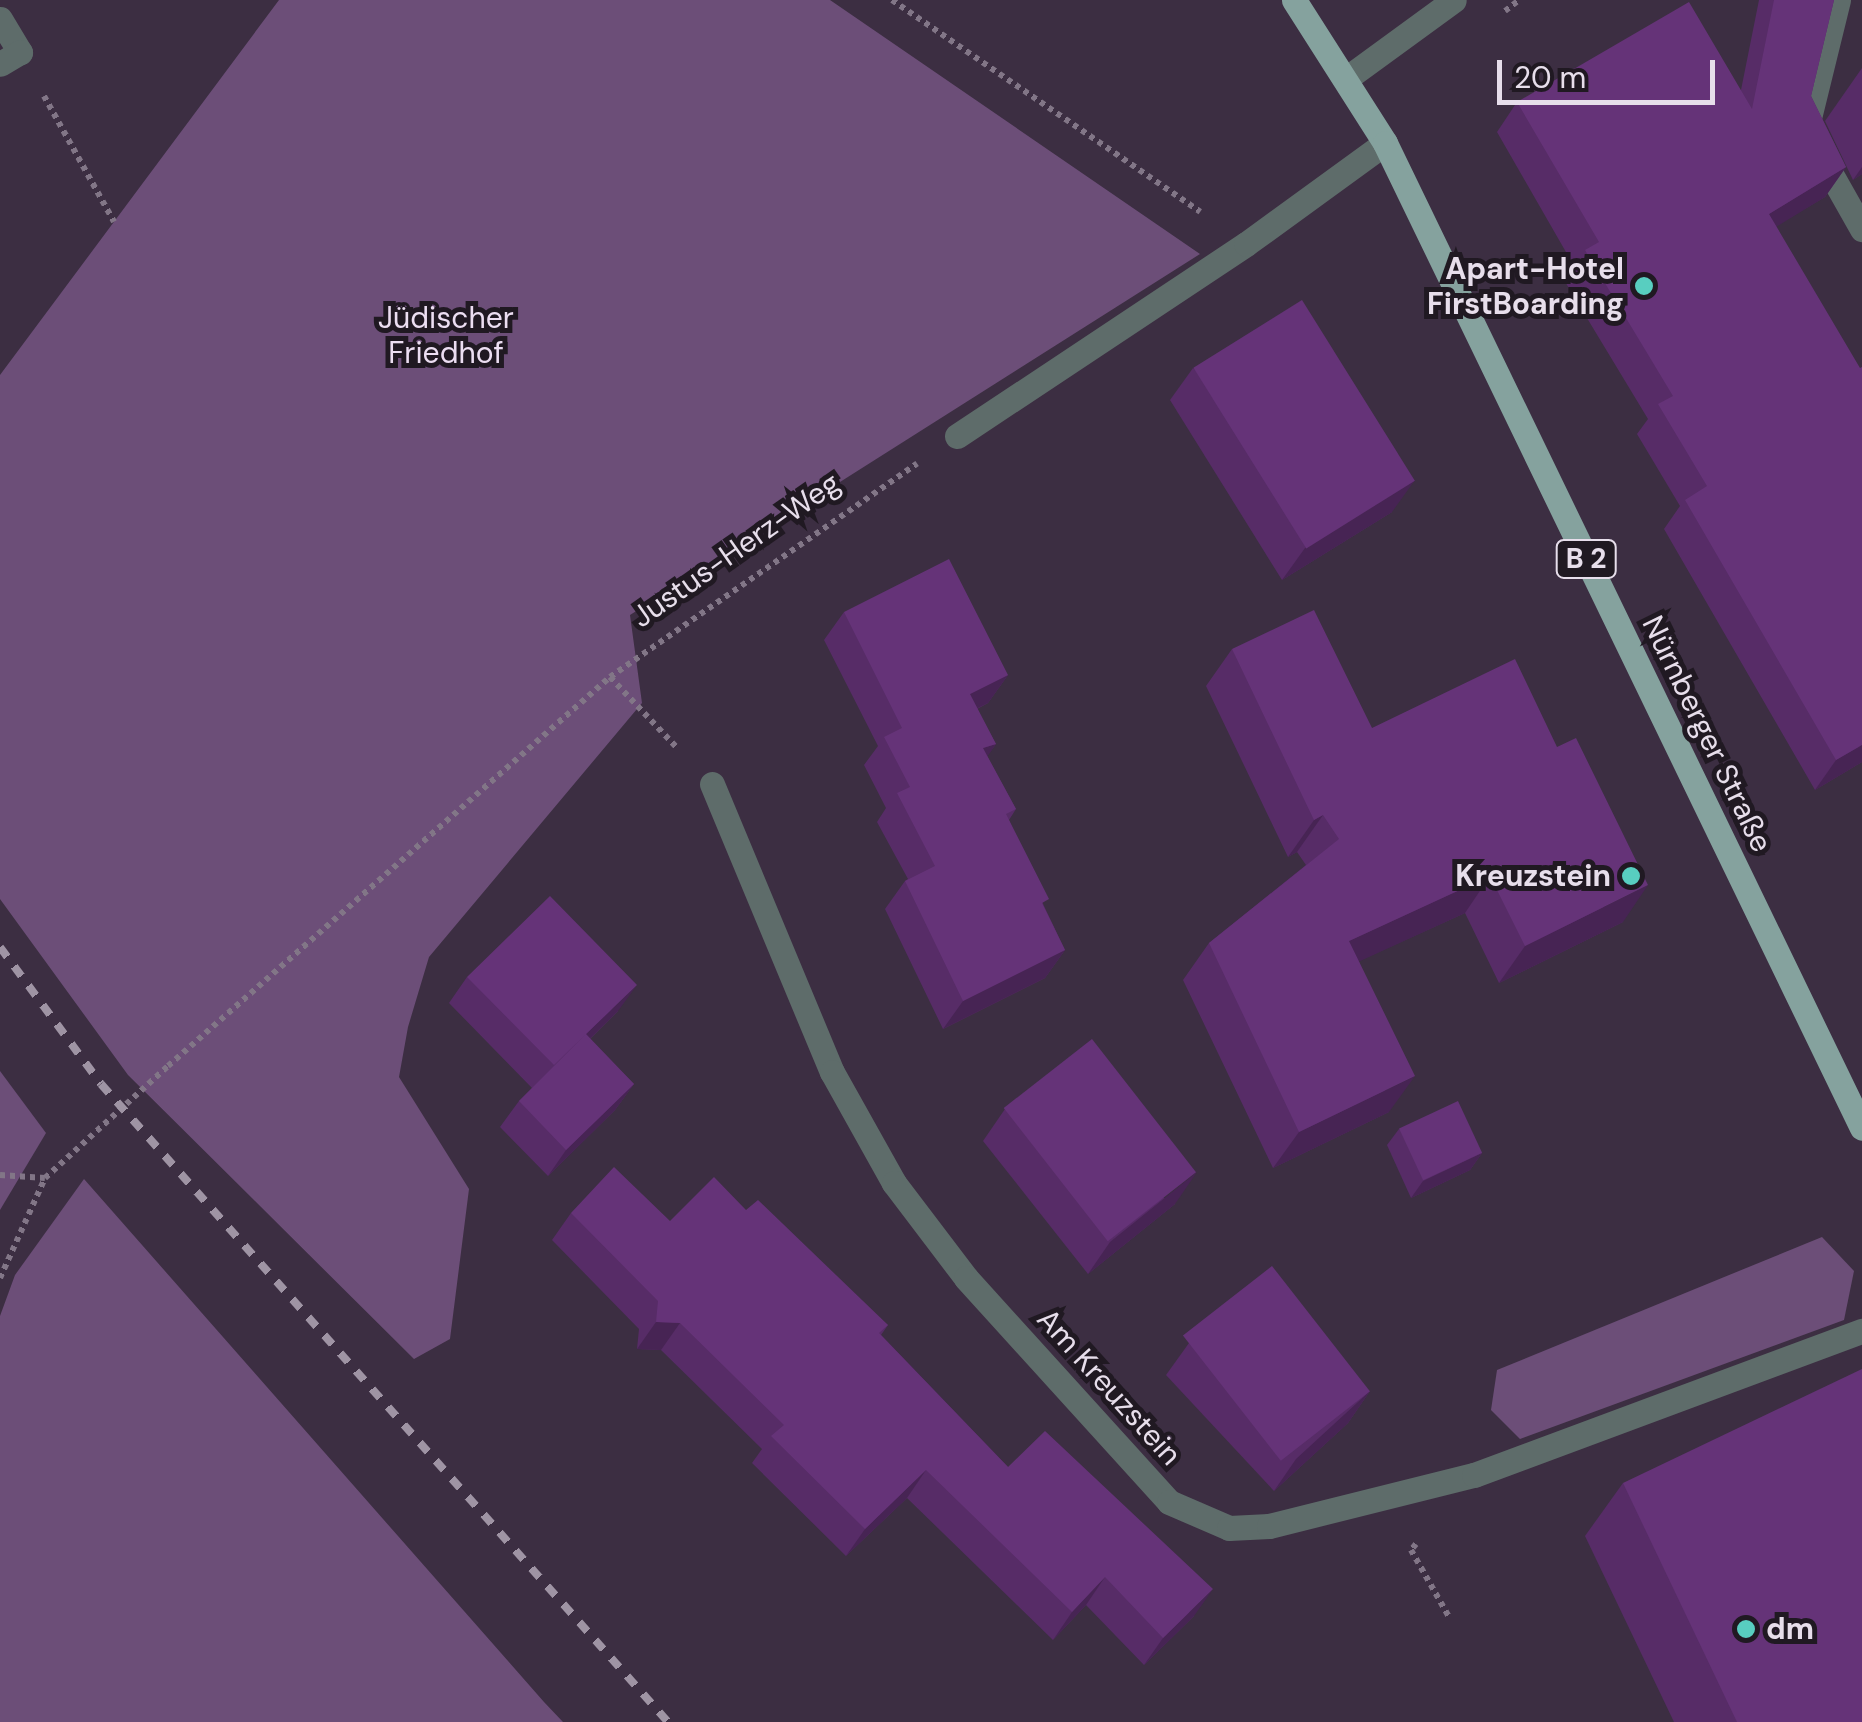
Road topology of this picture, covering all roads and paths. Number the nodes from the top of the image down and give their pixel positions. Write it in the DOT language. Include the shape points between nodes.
graph roads {
  1 [pos="892,0"];
  2 [pos="1294,0"];
  3 [pos="1454,0"];
  4 [pos="1838,0"];
  5 [pos="0,19"];
  6 [pos="10,58"];
  7 [pos="1347,78"];
  8 [pos="1385,143"];
  9 [pos="114,222"];
  10 [pos="1862,229"];
  11 [pos="1246,244"];
  12 [pos="958,436"];
  13 [pos="610,677"];
  14 [pos="712,784"];
  15 [pos="1862,1128"];
  16 [pos="0,1175"];
  17 [pos="45,1178"];
  18 [pos="0,1278"];
  19 [pos="1862,1331"];
  20 [pos="1474,1475"];
  21 [pos="1448,1617"];
  1 -- 11 [label="path"];
  2 -- 7 [label="main road, Nürnberger Straße / B 2"];
  3 -- 7 [label="street"];
  4 -- 10 [label="street" via="1806,130"];
  5 -- 6 [label="street"];
  6 -- 9 [label="path"];
  7 -- 8 [label="main road, Nürnberger Straße / B 2"];
  8 -- 11 [label="street"];
  8 -- 15 [label="main road, Nürnberger Straße / B 2"];
  11 -- 12 [label="street"];
  12 -- 13 [label="path, Justus-Herz-Weg"];
  13 -- 14 [label="path"];
  13 -- 17 [label="path, Justus-Herz-Weg"];
  14 -- 20 [label="street, Am Kreuzstein" via="832,1072 894,1183 966,1278 1169,1502 1229,1528 1269,1526"];
  16 -- 17 [label="path"];
  17 -- 18 [label="path"];
  19 -- 20 [label="street, Am Kreuzstein"];
  20 -- 21 [label="path" via="1411,1550"];
}
